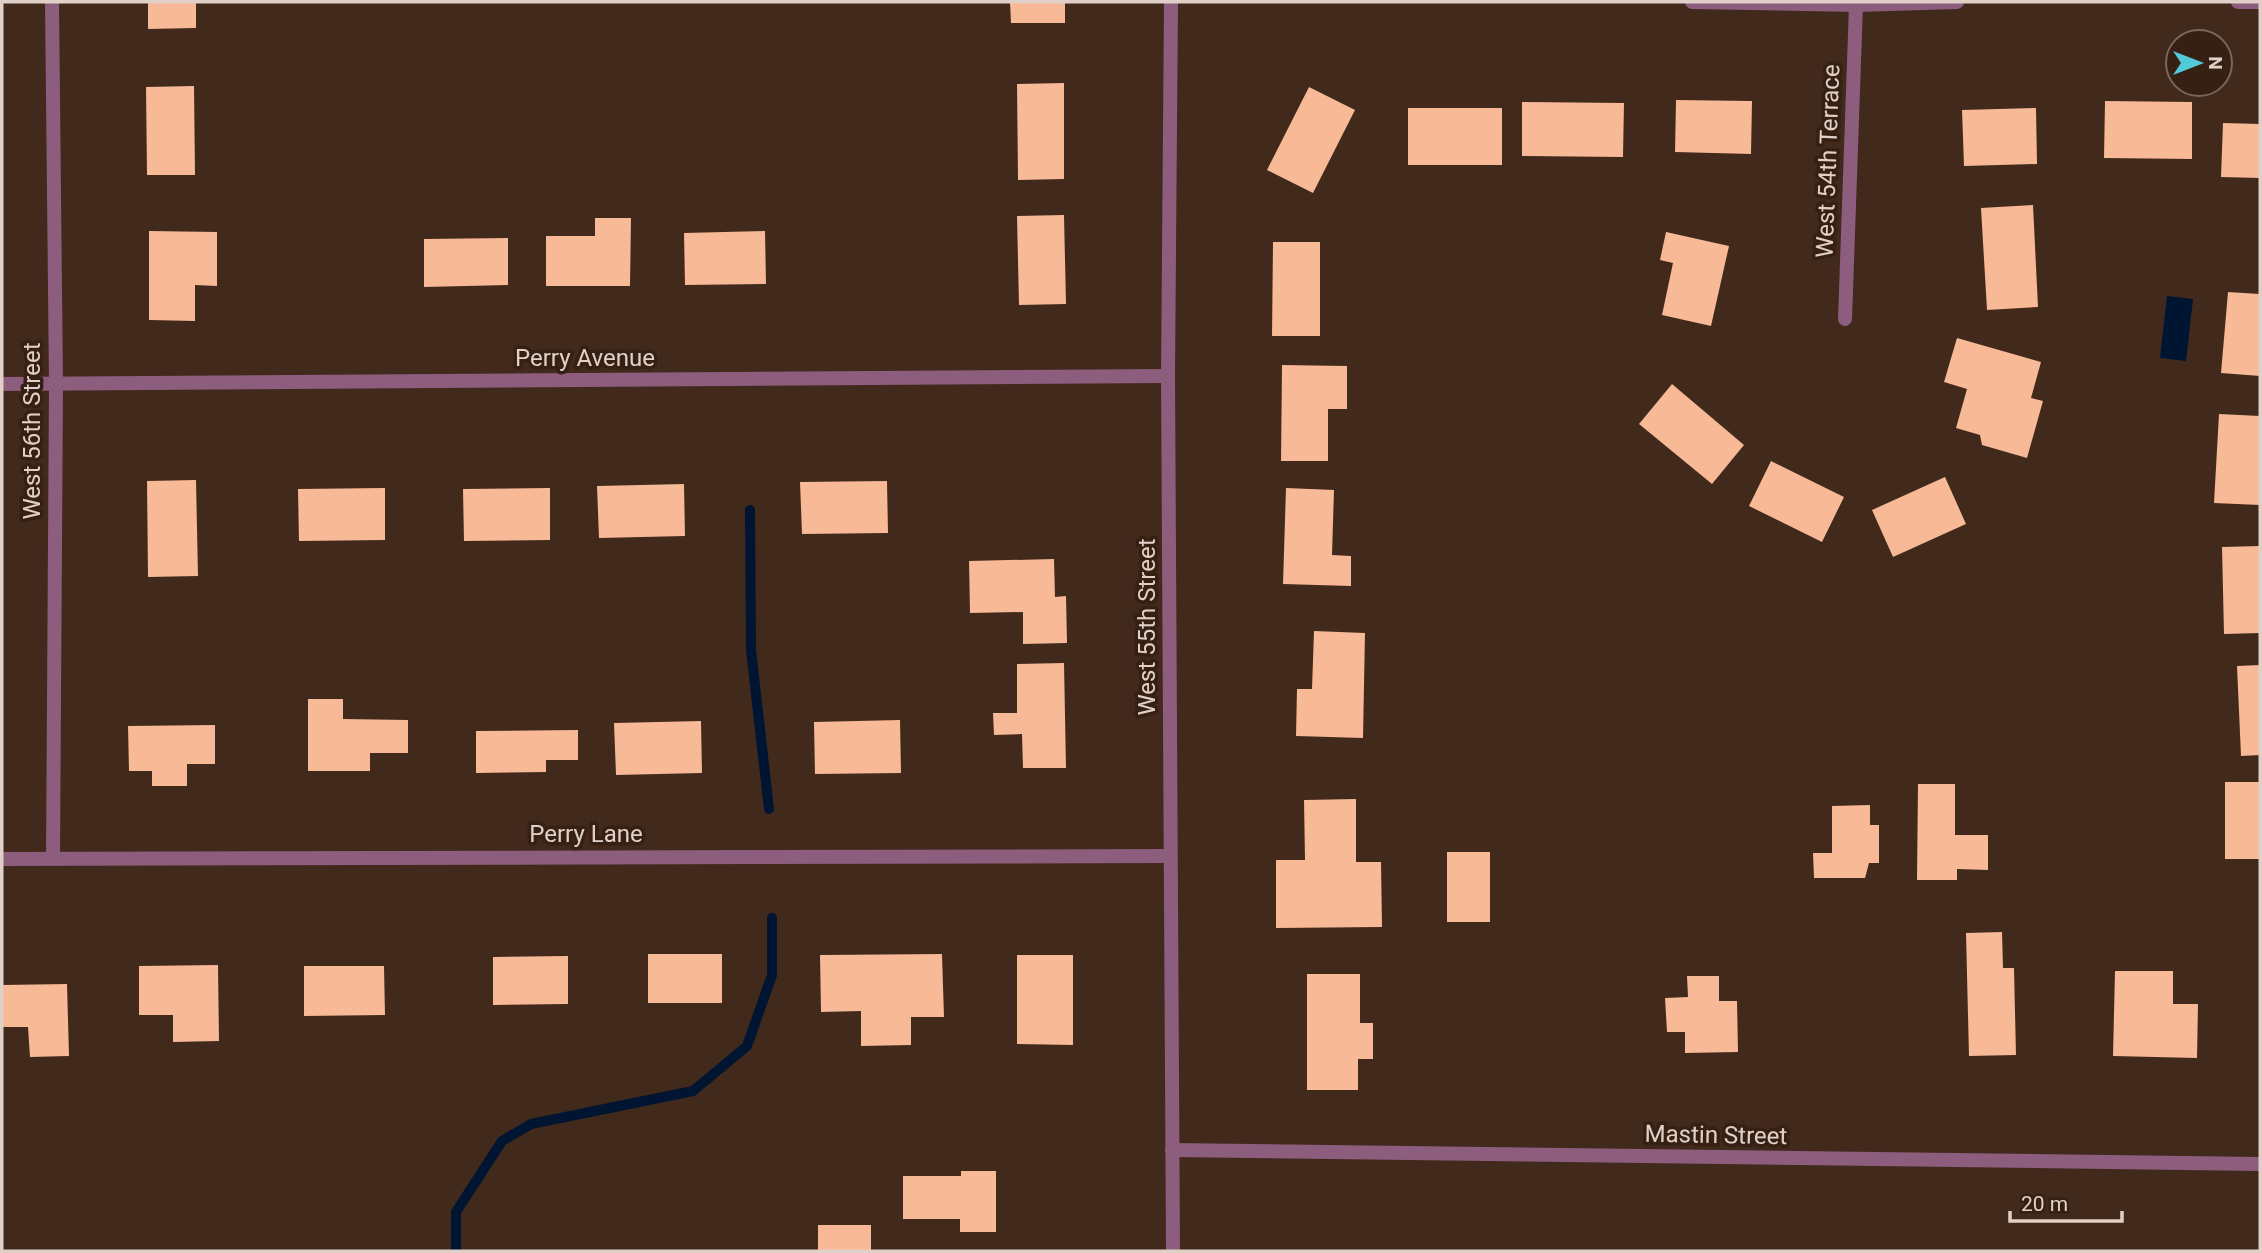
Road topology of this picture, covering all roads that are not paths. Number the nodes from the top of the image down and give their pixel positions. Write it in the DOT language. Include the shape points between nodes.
graph roads {
  1 [pos="52,2"];
  2 [pos="1171,2"];
  3 [pos="1692,2"];
  4 [pos="1957,2"];
  5 [pos="2238,2"];
  6 [pos="2260,2"];
  7 [pos="1856,5"];
  8 [pos="1845,319"];
  9 [pos="1168,376"];
  10 [pos="2,384"];
  11 [pos="56,384"];
  12 [pos="1170,856"];
  13 [pos="2,859"];
  14 [pos="53,859"];
  15 [pos="1172,1150"];
  16 [pos="2260,1164"];
  17 [pos="1173,1251"];
  1 -- 11 [label="street, West 56th Street"];
  2 -- 9 [label="street, West 55th Street"];
  3 -- 7 [label="street"];
  4 -- 7 [label="street"];
  5 -- 6 [label="street"];
  7 -- 8 [label="street, West 54th Terrace"];
  9 -- 11 [label="street, Perry Avenue"];
  9 -- 12 [label="street, West 55th Street"];
  10 -- 11 [label="street, Perry Avenue"];
  11 -- 14 [label="street, West 56th Street"];
  12 -- 14 [label="street, Perry Lane"];
  12 -- 15 [label="street, West 55th Street"];
  13 -- 14 [label="street, Perry Lane"];
  15 -- 16 [label="street, Mastin Street"];
  15 -- 17 [label="street, West 55th Street"];
}
